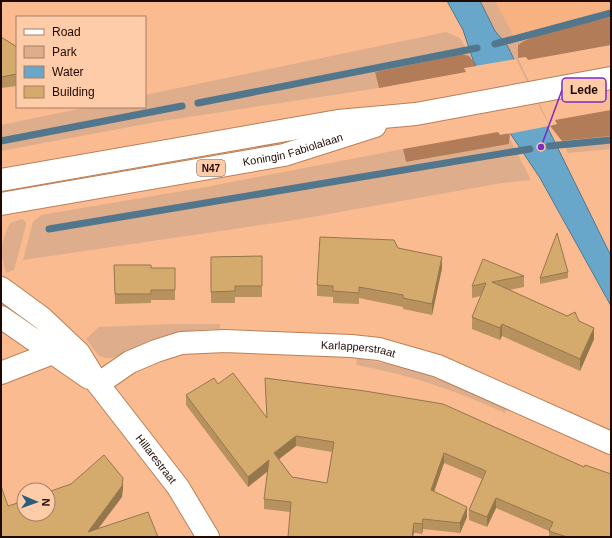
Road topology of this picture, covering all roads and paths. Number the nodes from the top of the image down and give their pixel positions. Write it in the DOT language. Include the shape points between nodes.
graph roads {
  1 [pos="611,78"];
  2 [pos="416,114"];
  3 [pos="1,180"];
  4 [pos="29,199"];
  5 [pos="1,204"];
  6 [pos="1,212"];
  7 [pos="1,288"];
  8 [pos="1,316"];
  9 [pos="62,349"];
  10 [pos="1,373"];
  11 [pos="98,384"];
  12 [pos="611,443"];
  13 [pos="208,537"];
  1 -- 2 [label="main road, Koningin Fabiolalaan / N47"];
  2 -- 3 [label="main road, Koningin Fabiolalaan / N47" via="338,121"];
  2 -- 4 [label="main road, Koningin Fabiolalaan / N47" via="292,153"];
  4 -- 5 [label="main road, Koningin Fabiolalaan / N47"];
  4 -- 6 [label="main road"];
  7 -- 9 [label="main road, Hillarestraat" via="42,318"];
  8 -- 9 [label="main road, Hillarestraat"];
  9 -- 10 [label="main road"];
  9 -- 11 [label="main road, Hillarestraat"];
  11 -- 12 [label="main road, Karlapperstraat" via="130,362 181,344 225,341 379,349 438,366"];
  11 -- 13 [label="main road, Hillarestraat" via="178,487"];
}
